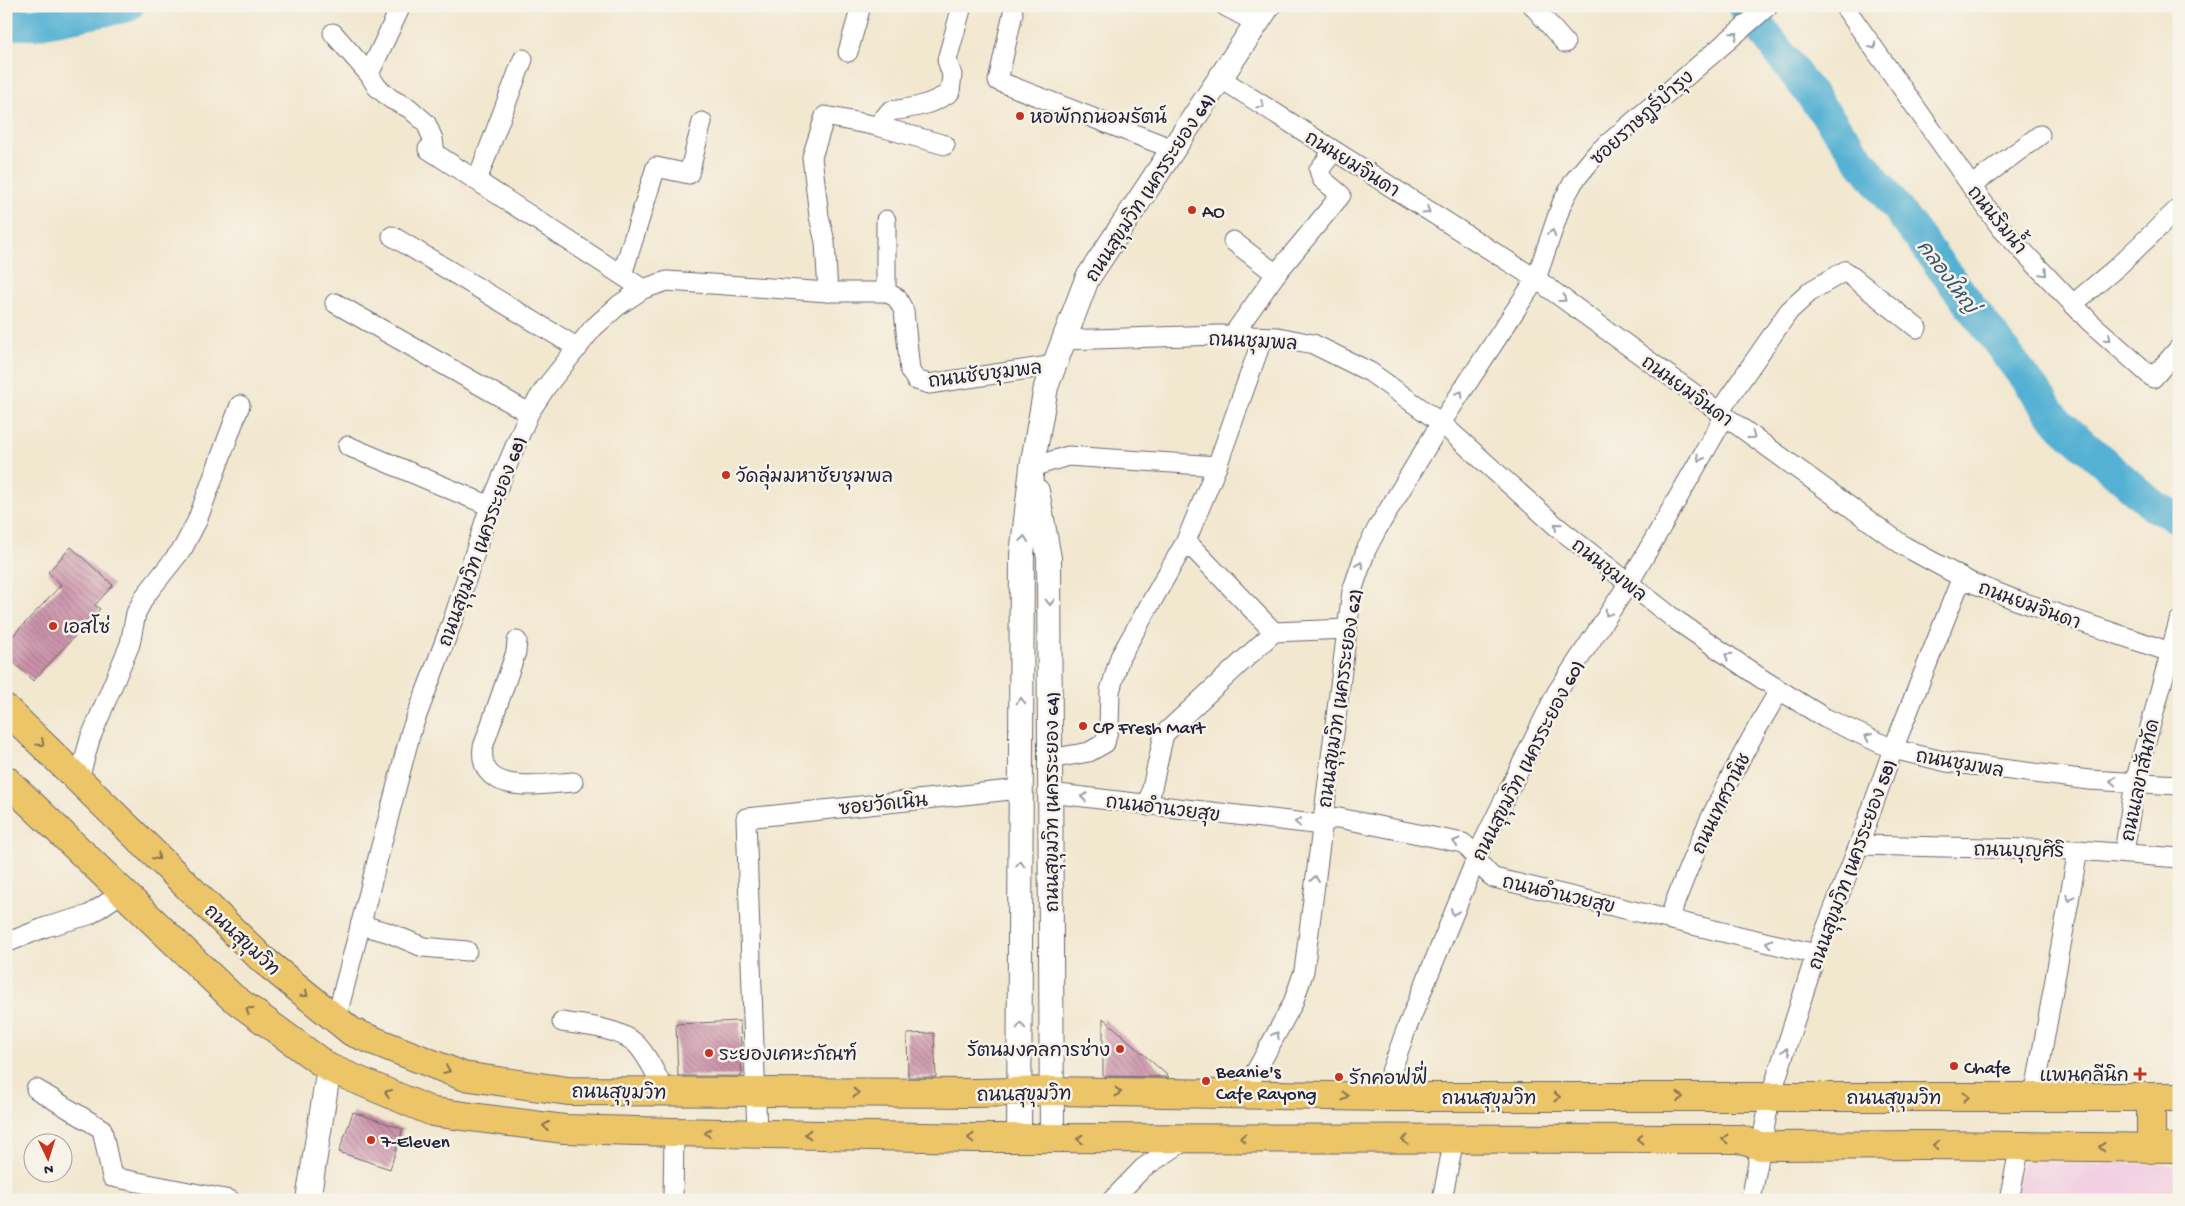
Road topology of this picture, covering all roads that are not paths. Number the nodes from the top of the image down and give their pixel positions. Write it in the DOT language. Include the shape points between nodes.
graph roads {
  1 [pos="401,6"];
  2 [pos="862,6"];
  3 [pos="962,6"];
  4 [pos="1225,6"];
  5 [pos="1533,6"];
  6 [pos="1768,6"];
  7 [pos="1844,6"];
  8 [pos="1013,13"];
  9 [pos="1262,15"];
  10 [pos="332,33"];
  11 [pos="1565,43"];
  12 [pos="848,52"];
  13 [pos="523,59"];
  14 [pos="369,74"];
  15 [pos="1220,78"];
  16 [pos="702,122"];
  17 [pos="877,126"];
  18 [pos="2040,134"];
  19 [pos="946,145"];
  20 [pos="1173,149"];
  21 [pos="1334,151"];
  22 [pos="477,180"];
  23 [pos="1971,186"];
  24 [pos="2179,208"];
  25 [pos="886,220"];
  26 [pos="392,236"];
  27 [pos="1233,241"];
  28 [pos="1276,274"];
  29 [pos="622,275"];
  30 [pos="1536,279"];
  31 [pos="643,289"];
  32 [pos="828,292"];
  33 [pos="886,292"];
  34 [pos="335,303"];
  35 [pos="2073,304"];
  36 [pos="1918,328"];
  37 [pos="1232,336"];
  38 [pos="1263,337"];
  39 [pos="1063,340"];
  40 [pos="578,348"];
  41 [pos="2179,348"];
  42 [pos="1055,365"];
  43 [pos="240,405"];
  44 [pos="529,413"];
  45 [pos="1722,414"];
  46 [pos="1441,423"];
  47 [pos="348,446"];
  48 [pos="1217,466"];
  49 [pos="1032,467"];
  50 [pos="490,506"];
  51 [pos="1186,541"];
  52 [pos="1962,578"];
  53 [pos="1629,582"];
  54 [pos="2179,621"];
  55 [pos="1347,629"];
  56 [pos="1274,632"];
  57 [pos="517,641"];
  58 [pos="2174,654"];
  59 [pos="1779,691"];
  60 [pos="6,709"];
  61 [pos="1893,749"];
  62 [pos="1050,759"];
  63 [pos="79,779"];
  64 [pos="6,780"];
  65 [pos="573,782"];
  66 [pos="2135,782"];
  67 [pos="2179,785"];
  68 [pos="1020,789"];
  69 [pos="1050,793"];
  70 [pos="1148,806"];
  71 [pos="1322,825"];
  72 [pos="1859,845"];
  73 [pos="2078,850"];
  74 [pos="2124,853"];
  75 [pos="2179,858"];
  76 [pos="1476,860"];
  77 [pos="123,892"];
  78 [pos="1669,919"];
  79 [pos="360,925"];
  80 [pos="6,943"];
  81 [pos="467,951"];
  82 [pos="1816,954"];
  83 [pos="336,1019"];
  84 [pos="562,1022"];
  85 [pos="329,1068"];
  86 [pos="36,1089"];
  87 [pos="665,1092"];
  88 [pos="1052,1092"];
  89 [pos="755,1093"];
  90 [pos="1020,1093"];
  91 [pos="1244,1093"];
  92 [pos="1382,1097"];
  93 [pos="1456,1097"];
  94 [pos="2034,1097"];
  95 [pos="2150,1097"];
  96 [pos="2179,1097"];
  97 [pos="1770,1098"];
  98 [pos="674,1132"];
  99 [pos="757,1133"];
  100 [pos="1190,1137"];
  101 [pos="1019,1138"];
  102 [pos="1052,1138"];
  103 [pos="1454,1139"];
  104 [pos="1760,1146"];
  105 [pos="2020,1146"];
  106 [pos="2179,1148"];
  107 [pos="2151,1149"];
  108 [pos="230,1200"];
  109 [pos="308,1200"];
  110 [pos="673,1200"];
  111 [pos="1112,1200"];
  112 [pos="1442,1200"];
  113 [pos="1751,1200"];
  114 [pos="2009,1200"];
  1 -- 14 [label="street"];
  2 -- 12 [label="street"];
  3 -- 17 [label="street" via="946,60 952,75 950,92 936,102 890,111"];
  4 -- 9 [label="street"];
  5 -- 11 [label="street"];
  30 -- 6 [label="street, ซอยราษฎร์บำรุง, one-way" via="1562,203 1574,181 1597,153"];
  7 -- 23 [label="street, ถนนริมน้ำ, one-way"];
  8 -- 20 [label="street" via="998,81"];
  9 -- 15 [label="street, ถนนสุขุมวิท (นครระยอง 64)"];
  10 -- 14 [label="street"];
  13 -- 22 [label="street"];
  14 -- 22 [label="street" via="377,87 426,123 433,139 432,151"];
  15 -- 20 [label="street, ถนนสุขุมวิท (นครระยอง 64)"];
  15 -- 21 [label="street, ถนนยมจินดา, one-way"];
  16 -- 29 [label="street" via="689,174 656,167"];
  17 -- 19 [label="street"];
  17 -- 32 [label="street" via="825,116 812,157 816,200 825,242"];
  18 -- 23 [label="street"];
  20 -- 39 [label="street, ถนนสุขุมวิท (นครระยอง 64)" via="1087,279"];
  21 -- 28 [label="street" via="1319,170 1322,179 1341,195"];
  21 -- 30 [label="street, ถนนยมจินดา, one-way"];
  22 -- 29 [label="street"];
  23 -- 35 [label="street, ถนนริมน้ำ, one-way" via="2001,228"];
  24 -- 35 [label="street"];
  25 -- 33 [label="street"];
  26 -- 40 [label="street"];
  27 -- 28 [label="street"];
  28 -- 37 [label="street"];
  29 -- 31 [label="street"];
  30 -- 45 [label="street, ถนนยมจินดา, one-way"];
  46 -- 30 [label="street, ถนนสุขุมวิท (นครระยอง 62), one-way"];
  31 -- 32 [label="street, ถนนสุขุมวิท (นครระยอง 68)" via="667,281"];
  31 -- 40 [label="street, ถนนสุขุมวิท (นครระยอง 68)" via="606,316"];
  32 -- 33 [label="street, ถนนสุขุมวิท (นครระยอง 68)"];
  33 -- 42 [label="street, ถนนชัยชุมพล" via="897,298 904,311 910,371 916,380 929,384"];
  34 -- 44 [label="street"];
  35 -- 41 [label="street, ถนนริมน้ำ, one-way" via="2153,378"];
  36 -- 45 [label="street, ถนนสุขุมวิท (นครระยอง 60)" via="1845,271 1812,290 1789,312"];
  37 -- 38 [label="street, ถนนชุมพล"];
  37 -- 39 [label="street, ถนนชุมพล"];
  38 -- 46 [label="street, ถนนชุมพล" via="1313,344 1338,355 1370,372"];
  38 -- 48 [label="street"];
  39 -- 42 [label="street, ถนนสุขุมวิท (นครระยอง 64)"];
  40 -- 44 [label="street, ถนนสุขุมวิท (นครระยอง 68)"];
  42 -- 49 [label="street, ถนนสุขุมวิท (นครระยอง 64)" via="1046,387"];
  43 -- 63 [label="street" via="194,528 136,613 130,644 90,739"];
  44 -- 50 [label="street, ถนนสุขุมวิท (นครระยอง 68)"];
  45 -- 52 [label="street, ถนนยมจินดา, one-way" via="1904,546"];
  45 -- 53 [label="street, ถนนสุขุมวิท (นครระยอง 60), one-way"];
  53 -- 46 [label="street, ถนนชุมพล, one-way" via="1556,526"];
  55 -- 46 [label="street, ถนนสุขุมวิท (นครระยอง 62), one-way" via="1352,591 1366,550"];
  47 -- 50 [label="street"];
  48 -- 49 [label="street" via="1068,456"];
  48 -- 51 [label="street"];
  49 -- 62 [label="street, ถนนสุขุมวิท (นครระยอง 64), one-way" via="1049,558"];
  68 -- 49 [label="street, ถนนสุขุมวิท (นครระยอง 64), one-way" via="1022,554"];
  50 -- 79 [label="street, ถนนสุขุมวิท (นครระยอง 68)" via="412,731"];
  51 -- 56 [label="street"];
  51 -- 62 [label="street" via="1120,657 1110,691 1105,743 1090,752"];
  52 -- 58 [label="street, ถนนยมจินดา"];
  52 -- 61 [label="street, ถนนสุขุมวิท (นครระยอง 58)"];
  59 -- 53 [label="street, ถนนชุมพล, one-way" via="1673,618"];
  53 -- 76 [label="street, ถนนสุขุมวิท (นครระยอง 60), one-way" via="1557,692"];
  54 -- 58 [label="street, ถนนเลขาสันทัด"];
  55 -- 56 [label="street"];
  55 -- 71 [label="street, ถนนสุขุมวิท (นครระยอง 62)"];
  56 -- 70 [label="street" via="1164,734"];
  57 -- 65 [label="street" via="481,760 486,770 506,783"];
  58 -- 66 [label="street, ถนนเลขาสันทัด"];
  61 -- 59 [label="street, ถนนชุมพล, one-way" via="1825,718"];
  59 -- 78 [label="street, ถนนเทศวานิช" via="1755,732 1685,875"];
  60 -- 63 [label="main road, ถนนสุขุมวิท, one-way"];
  66 -- 61 [label="street, ถนนชุมพล, one-way" via="2089,780 1947,762"];
  61 -- 72 [label="street, ถนนสุขุมวิท (นครระยอง 58)"];
  62 -- 69 [label="street, ถนนสุขุมวิท (นครระยอง 64)"];
  63 -- 83 [label="main road, ถนนสุขุมวิท, one-way" via="262,959"];
  64 -- 77 [label="main road, ถนนสุขุมวิท"];
  66 -- 67 [label="street, ถนนชุมพล"];
  66 -- 74 [label="street, ถนนเลขาสันทัด"];
  68 -- 89 [label="street, ซอยวัดเนิน" via="746,818"];
  90 -- 68 [label="street, ถนนสุขุมวิท (นครระยอง 64), one-way"];
  70 -- 69 [label="street, ถนนอำนวยสุข, one-way"];
  69 -- 88 [label="street, ถนนสุขุมวิท (นครระยอง 64)"];
  71 -- 70 [label="street, ถนนอำนวยสุข, one-way"];
  76 -- 71 [label="street, ถนนอำนวยสุข, one-way" via="1472,850 1463,843 1339,818"];
  91 -- 71 [label="street, ถนนสุขุมวิท (นครระยอง 62), one-way" via="1293,1002 1304,970"];
  72 -- 73 [label="street, ถนนบุญศิริ"];
  72 -- 82 [label="street, ถนนสุขุมวิท (นครระยอง 58)"];
  73 -- 74 [label="street, ถนนบุญศิริ"];
  73 -- 94 [label="street, one-way"];
  74 -- 75 [label="street, ถนนบุญศิริ"];
  76 -- 78 [label="street, ถนนอำนวยสุข" via="1494,878"];
  76 -- 92 [label="street, ถนนสุขุมวิท (นครระยอง 60), one-way"];
  77 -- 80 [label="street" via="89,915"];
  85 -- 77 [label="main road, ถนนสุขุมวิท, one-way" via="232,998"];
  82 -- 78 [label="street, ถนนอำนวยสุข, one-way"];
  79 -- 81 [label="street" via="423,947"];
  79 -- 83 [label="street, ถนนสุขุมวิท (นครระยอง 68)"];
  97 -- 82 [label="street, ถนนสุขุมวิท (นครระยอง 58), one-way"];
  83 -- 87 [label="main road, ถนนสุขุมวิท, one-way" via="352,1032 463,1076 568,1091"];
  84 -- 87 [label="street" via="600,1027 634,1042"];
  98 -- 85 [label="main road, ถนนสุขุมวิท, one-way" via="564,1129 433,1112"];
  85 -- 109 [label="street"];
  86 -- 108 [label="street" via="102,1129 112,1177"];
  87 -- 89 [label="main road, ถนนสุขุมวิท"];
  88 -- 90 [label="main road, ถนนสุขุมวิท"];
  88 -- 91 [label="main road, ถนนสุขุมวิท, one-way"];
  88 -- 102 [label="street, ถนนสุขุมวิท (นครระยอง 64)"];
  89 -- 90 [label="main road, ถนนสุขุมวิท, one-way"];
  89 -- 99 [label="street"];
  90 -- 101 [label="street, ถนนสุขุมวิท (นครระยอง 64)"];
  91 -- 92 [label="main road, ถนนสุขุมวิท, one-way"];
  92 -- 93 [label="main road, ถนนสุขุมวิท"];
  93 -- 97 [label="main road, ถนนสุขุมวิท, one-way"];
  93 -- 103 [label="main road"];
  94 -- 95 [label="main road, ถนนสุขุมวิท"];
  97 -- 94 [label="main road, ถนนสุขุมวิท, one-way"];
  95 -- 96 [label="main road, ถนนสุขุมวิท"];
  95 -- 107 [label="main road"];
  97 -- 104 [label="street, ถนนสุขุมวิท (นครระยอง 58)"];
  99 -- 98 [label="main road, ถนนสุขุมวิท, one-way"];
  98 -- 110 [label="street"];
  101 -- 99 [label="main road, ถนนสุขุมวิท, one-way"];
  100 -- 102 [label="main road, ถนนสุขุมวิท, one-way"];
  103 -- 100 [label="main road, ถนนสุขุมวิท, one-way"];
  100 -- 111 [label="street" via="1143,1168"];
  101 -- 102 [label="main road, ถนนสุขุมวิท"];
  104 -- 103 [label="main road, ถนนสุขุมวิท, one-way" via="1739,1139"];
  103 -- 112 [label="street"];
  105 -- 104 [label="main road, ถนนสุขุมวิท, one-way"];
  104 -- 113 [label="street, ถนนสุขุมวิท (นครระยอง 58)"];
  107 -- 105 [label="main road, ถนนสุขุมวิท, one-way"];
  105 -- 114 [label="street"];
  106 -- 107 [label="main road, ถนนสุขุมวิท"];
}
